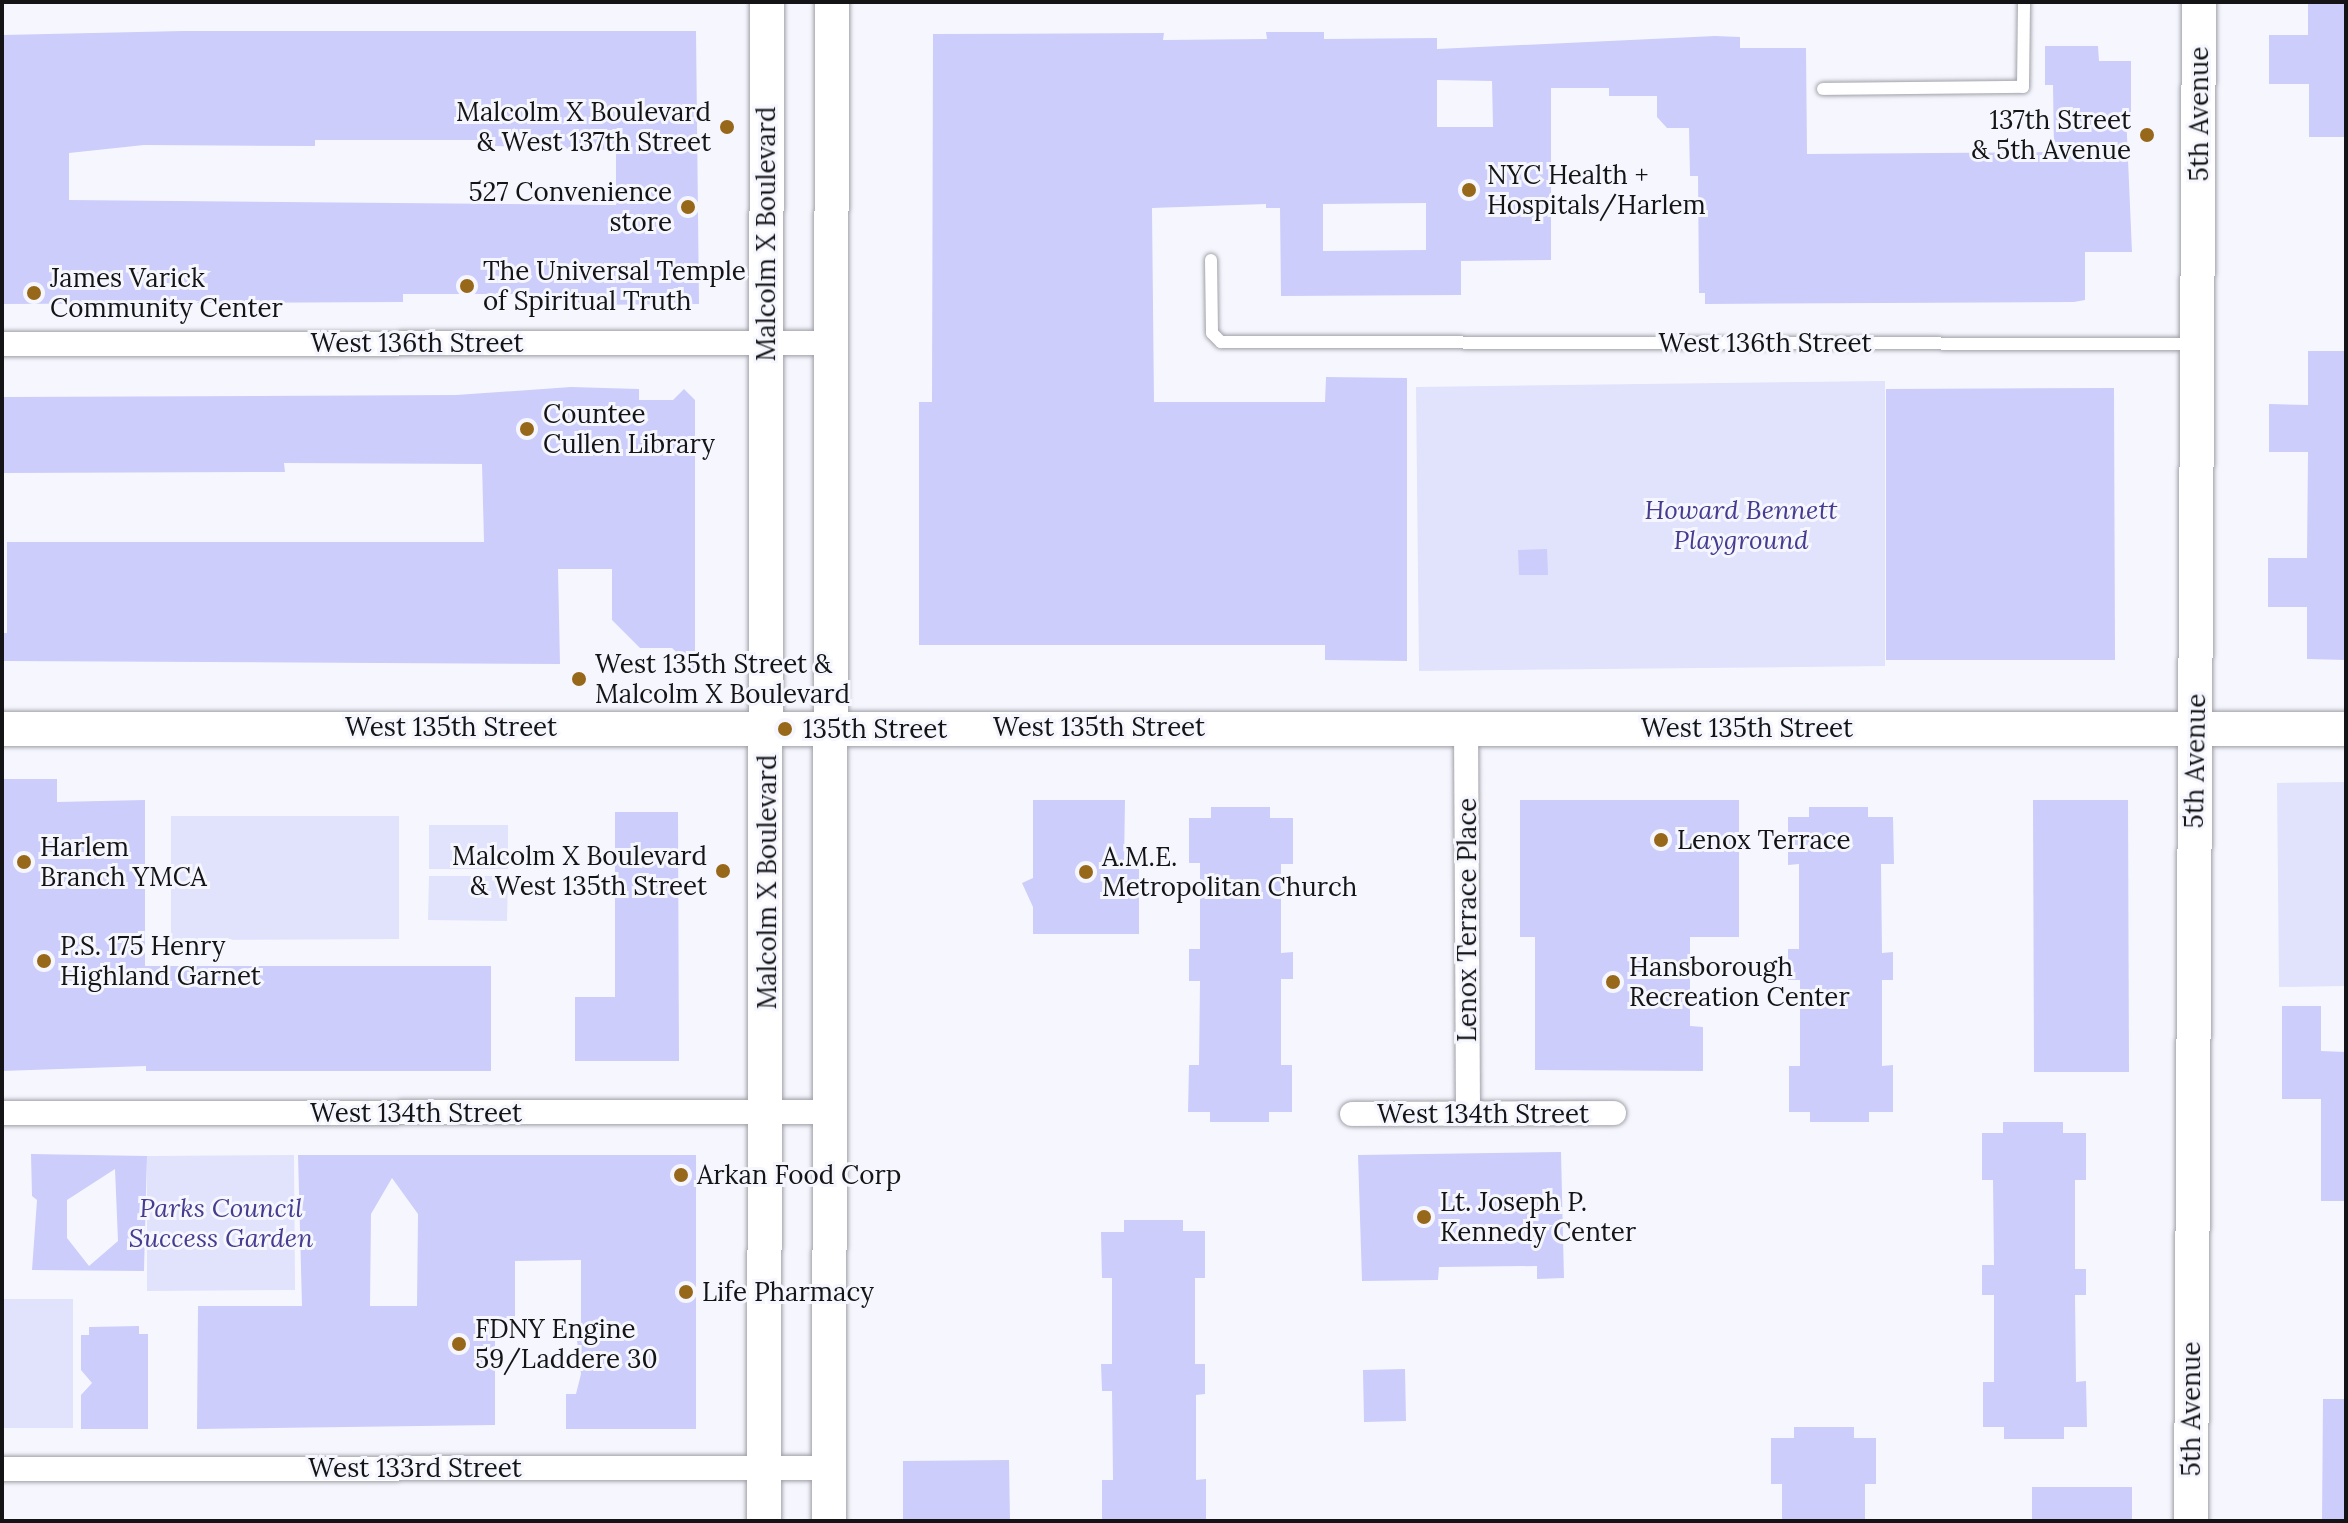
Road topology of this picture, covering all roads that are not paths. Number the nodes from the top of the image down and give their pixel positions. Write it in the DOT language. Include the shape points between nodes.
graph roads {
  1 [pos="767,2"];
  2 [pos="832,2"];
  3 [pos="2024,2"];
  4 [pos="2199,2"];
  5 [pos="1823,89"];
  6 [pos="1211,260"];
  7 [pos="766,343"];
  8 [pos="832,343"];
  9 [pos="2,344"];
  10 [pos="2199,344"];
  11 [pos="765,727"];
  12 [pos="832,727"];
  13 [pos="1466,727"];
  14 [pos="2195,728"];
  15 [pos="2,729"];
  16 [pos="2346,729"];
  17 [pos="766,1112"];
  18 [pos="829,1112"];
  19 [pos="2,1113"];
  20 [pos="1614,1113"];
  21 [pos="1352,1114"];
  22 [pos="1468,1114"];
  23 [pos="764,1468"];
  24 [pos="829,1468"];
  25 [pos="2,1469"];
  26 [pos="764,1521"];
  27 [pos="829,1521"];
  28 [pos="2191,1521"];
  1 -- 7 [label="main road, Malcolm X Boulevard"];
  2 -- 8 [label="main road"];
  3 -- 5 [label="lane" via="2023,87"];
  4 -- 10 [label="main road, 5th Avenue"];
  6 -- 10 [label="lane, West 136th Street" via="1215,339"];
  7 -- 8 [label="street, West 136th Street"];
  7 -- 9 [label="street, West 136th Street"];
  7 -- 11 [label="main road, Malcolm X Boulevard"];
  8 -- 12 [label="main road"];
  10 -- 14 [label="main road, 5th Avenue"];
  11 -- 12 [label="main road, West 135th Street"];
  11 -- 15 [label="main road, West 135th Street"];
  11 -- 17 [label="main road, Malcolm X Boulevard"];
  12 -- 13 [label="main road, West 135th Street"];
  12 -- 18 [label="main road"];
  13 -- 14 [label="main road, West 135th Street"];
  13 -- 22 [label="street, Lenox Terrace Place"];
  14 -- 16 [label="main road, West 135th Street"];
  14 -- 28 [label="main road, 5th Avenue"];
  17 -- 18 [label="street, West 134th Street"];
  17 -- 19 [label="street, West 134th Street"];
  17 -- 23 [label="main road, Malcolm X Boulevard"];
  18 -- 24 [label="main road"];
  20 -- 22 [label="street, West 134th Street"];
  21 -- 22 [label="street, West 134th Street"];
  23 -- 24 [label="street, West 133rd Street"];
  23 -- 25 [label="street, West 133rd Street"];
  23 -- 26 [label="main road, Malcolm X Boulevard"];
  24 -- 27 [label="main road"];
}
